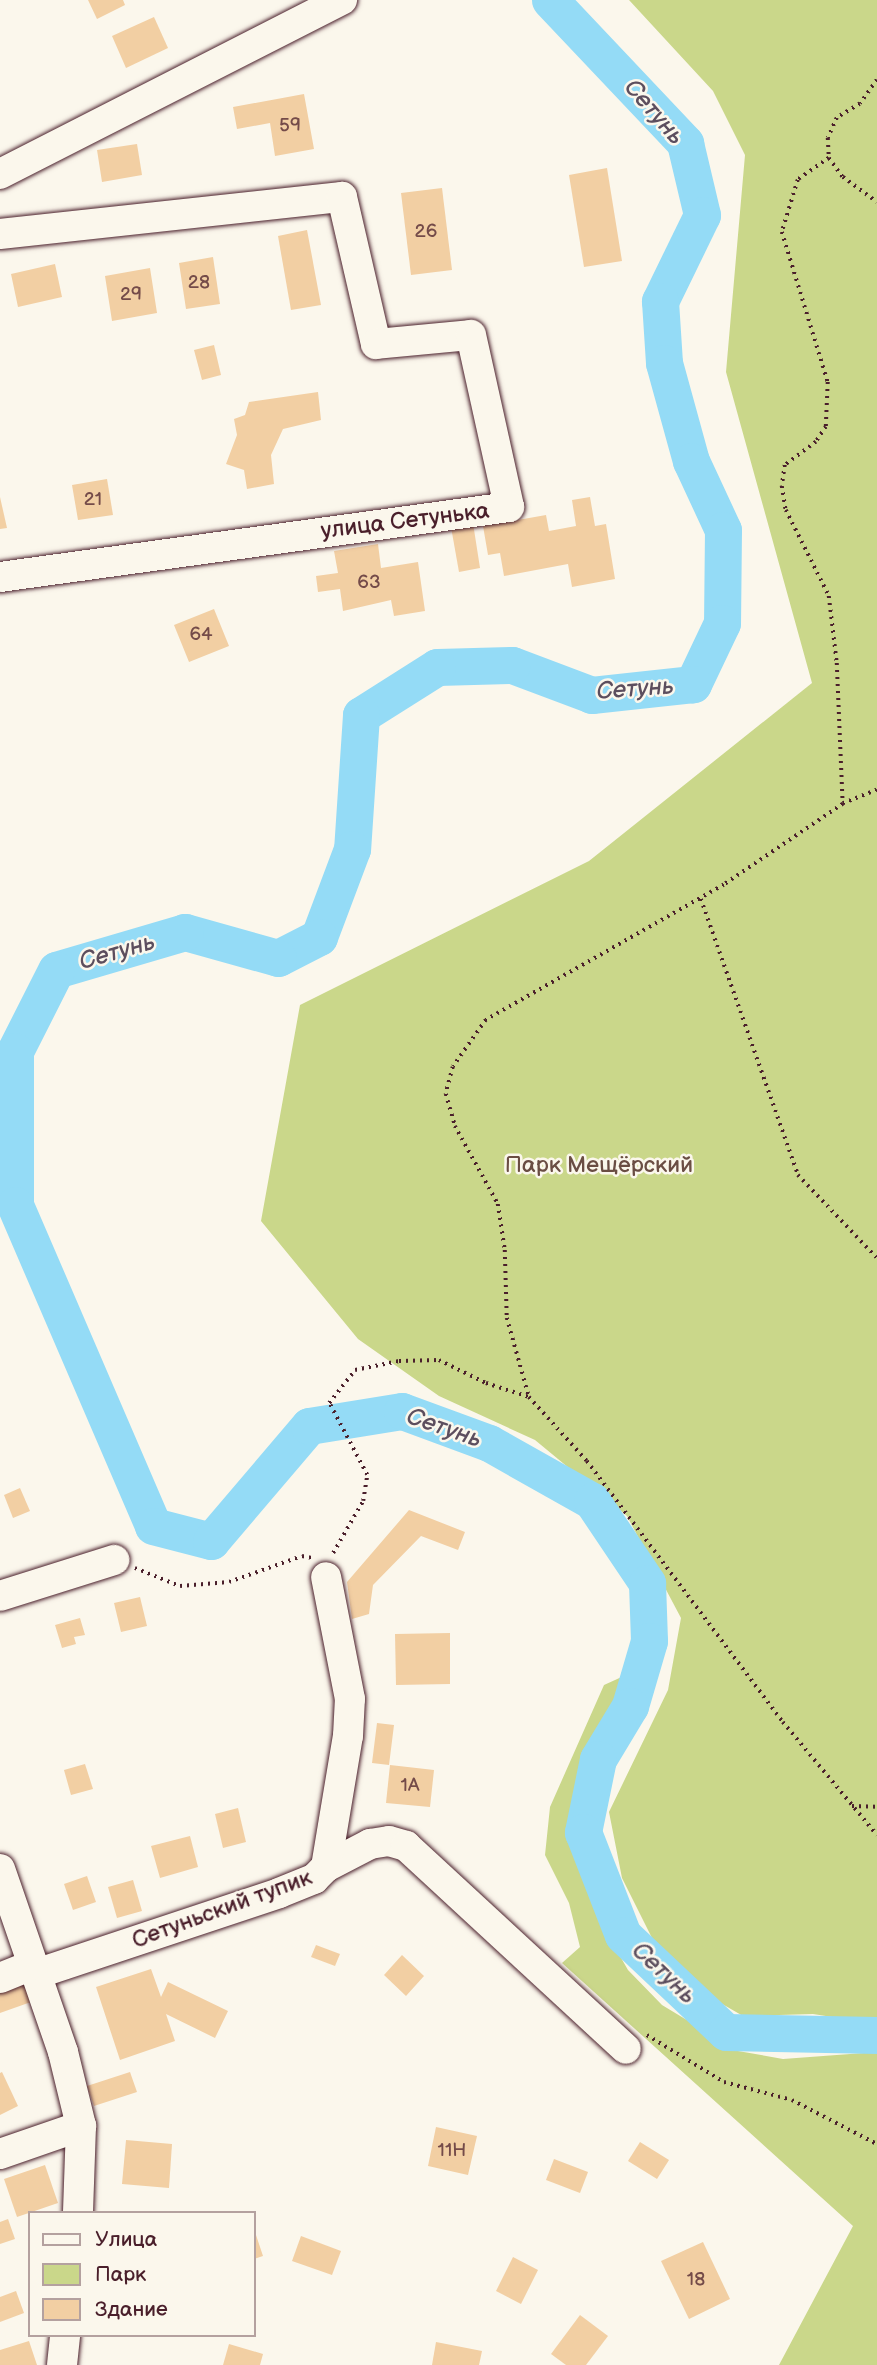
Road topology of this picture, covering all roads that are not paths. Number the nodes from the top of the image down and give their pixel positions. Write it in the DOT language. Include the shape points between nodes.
graph roads {
  1 [pos="342,0"];
  2 [pos="0,174"];
  3 [pos="0,234"];
  4 [pos="0,577"];
  5 [pos="114,1560"];
  6 [pos="327,1570"];
  7 [pos="0,1596"];
  8 [pos="326,1867"];
  9 [pos="0,1869"];
  10 [pos="34,1970"];
  11 [pos="0,1978"];
  12 [pos="631,2038"];
  13 [pos="81,2126"];
  14 [pos="0,2154"];
  15 [pos="78,2211"];
  16 [pos="65,2337"];
  17 [pos="62,2365"];
  1 -- 2 [label="street"];
  3 -- 4 [label="street, улица Сетунька" via="342,197 376,344 471,335 509,507"];
  5 -- 7 [label="street"];
  6 -- 8 [label="street, Сетуньский тупик" via="349,1699 348,1736"];
  8 -- 10 [label="street, Сетуньский тупик" via="314,1879 279,1892"];
  8 -- 12 [label="street" via="370,1844 389,1841 406,1846"];
  9 -- 10 [label="street"];
  10 -- 11 [label="street, Сетуньский тупик"];
  10 -- 13 [label="street" via="63,2052"];
  13 -- 14 [label="street"];
  13 -- 15 [label="street"];
  16 -- 17 [label="street"];
}
